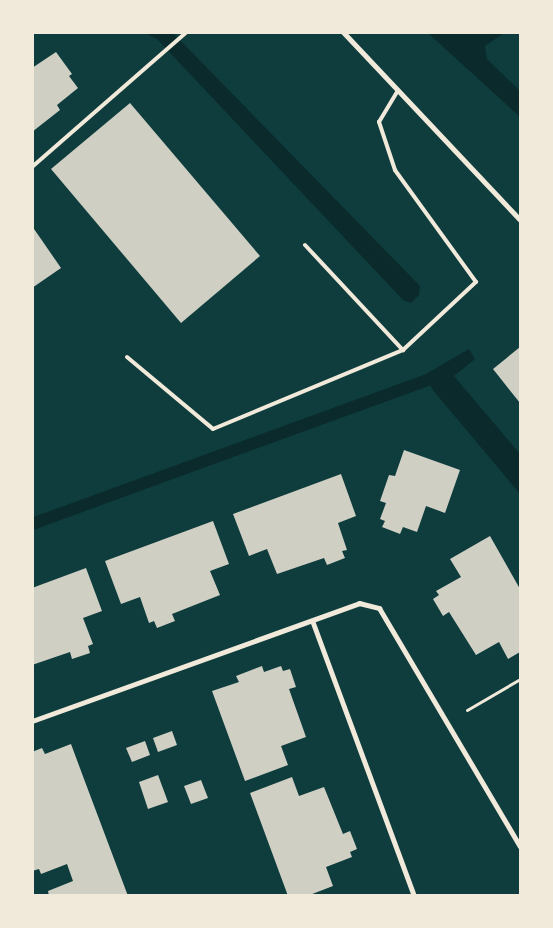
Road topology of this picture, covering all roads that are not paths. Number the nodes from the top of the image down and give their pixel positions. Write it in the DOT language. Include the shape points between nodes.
graph roads {
  1 [pos="187,32"];
  2 [pos="343,32"];
  3 [pos="398,90"];
  4 [pos="32,167"];
  5 [pos="520,220"];
  6 [pos="305,245"];
  7 [pos="403,350"];
  8 [pos="127,357"];
  9 [pos="313,622"];
  10 [pos="32,721"];
  11 [pos="520,846"];
  12 [pos="414,896"];
  1 -- 4 [label="lane"];
  2 -- 3 [label="street"];
  3 -- 5 [label="street"];
  3 -- 7 [label="lane" via="379,122 395,170 476,282"];
  6 -- 7 [label="lane"];
  7 -- 8 [label="lane" via="213,428"];
  9 -- 10 [label="street"];
  9 -- 11 [label="street" via="359,603 379,608"];
  9 -- 12 [label="street"];
}
